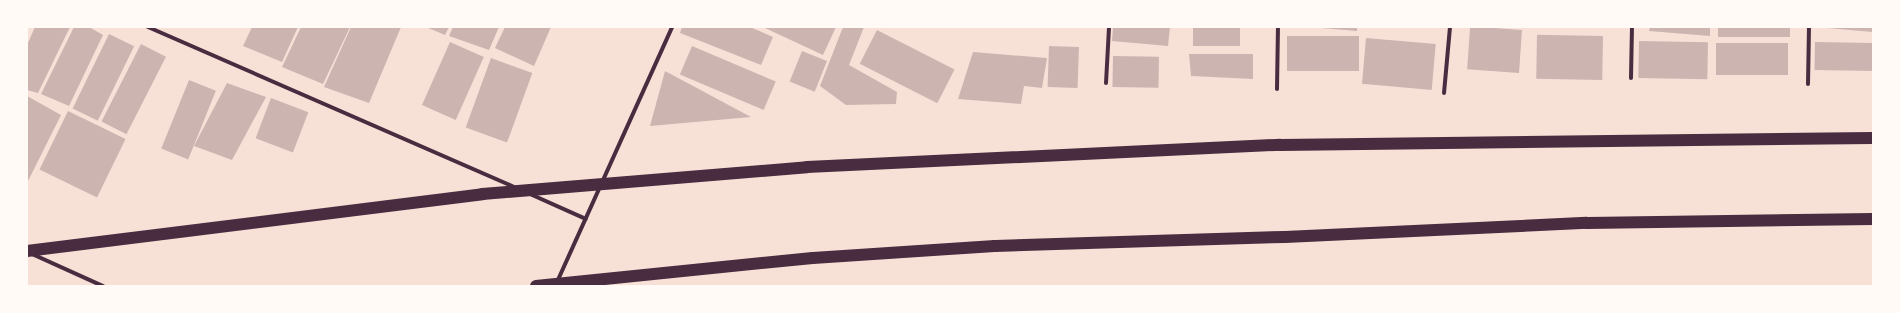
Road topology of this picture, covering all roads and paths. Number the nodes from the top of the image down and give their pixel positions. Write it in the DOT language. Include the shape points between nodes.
graph roads {
  1 [pos="148,27"];
  2 [pos="672,27"];
  3 [pos="1109,27"];
  4 [pos="1278,27"];
  5 [pos="1450,27"];
  6 [pos="1632,27"];
  7 [pos="1809,27"];
  8 [pos="1631,78"];
  9 [pos="1106,83"];
  10 [pos="1808,84"];
  11 [pos="1276,89"];
  12 [pos="1444,93"];
  13 [pos="1873,138"];
  14 [pos="586,219"];
  15 [pos="1873,220"];
  16 [pos="27,251"];
  17 [pos="103,286"];
  18 [pos="536,286"];
  19 [pos="556,286"];
  1 -- 14 [label="street"];
  2 -- 14 [label="street"];
  3 -- 9 [label="street"];
  4 -- 11 [label="street"];
  5 -- 12 [label="street"];
  6 -- 8 [label="street"];
  7 -- 10 [label="street"];
  13 -- 16 [label="highway" via="1280,145 807,167 482,194"];
  14 -- 19 [label="street"];
  15 -- 18 [label="highway" via="1587,223 1285,237 995,246 813,258"];
  16 -- 17 [label="street"];
}
